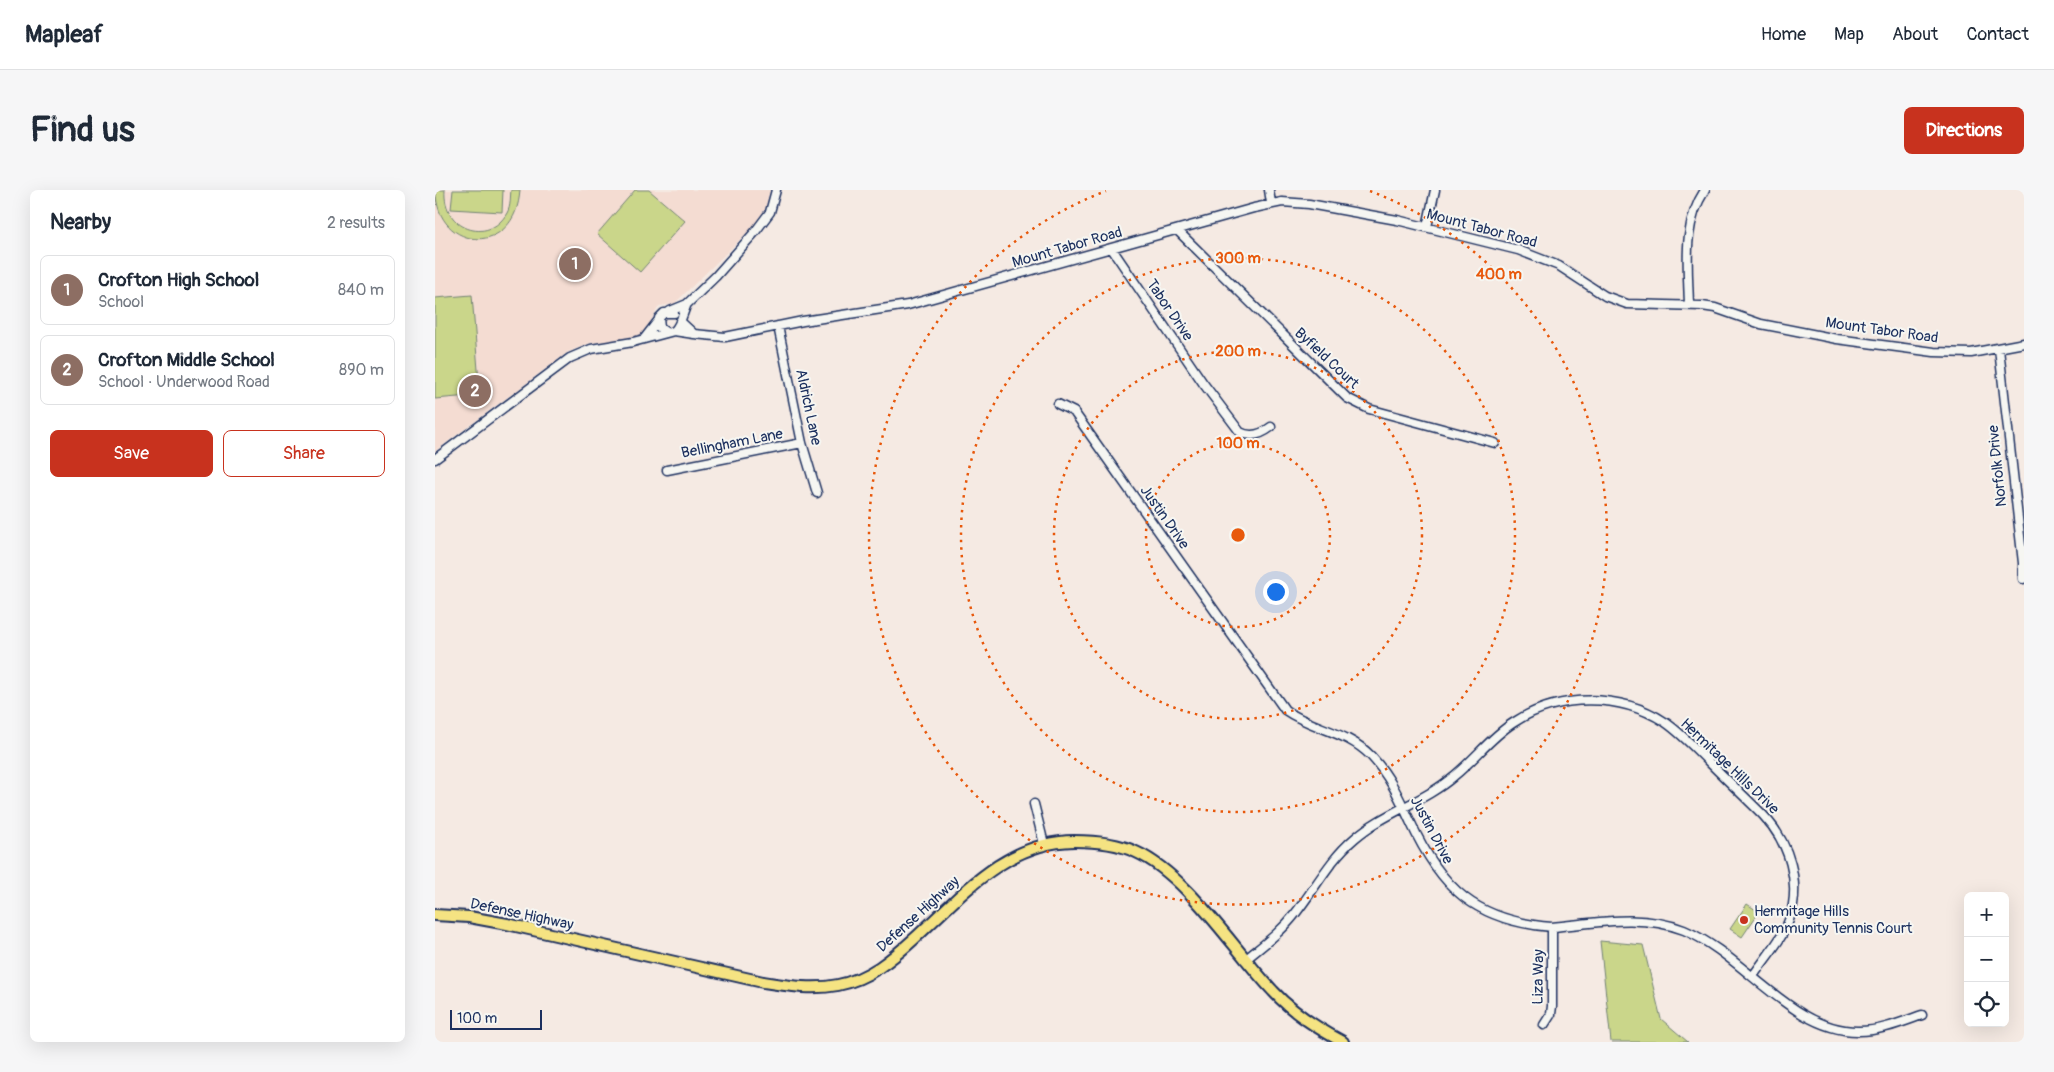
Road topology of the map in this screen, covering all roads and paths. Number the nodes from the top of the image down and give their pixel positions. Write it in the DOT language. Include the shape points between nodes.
graph roads {
  1 [pos="776,190"];
  2 [pos="1269,190"];
  3 [pos="1435,190"];
  4 [pos="1705,190"];
  5 [pos="1271,203"];
  6 [pos="1427,227"];
  7 [pos="1177,230"];
  8 [pos="1112,249"];
  9 [pos="687,304"];
  10 [pos="1689,305"];
  11 [pos="670,312"];
  12 [pos="679,320"];
  13 [pos="659,321"];
  14 [pos="779,326"];
  15 [pos="670,332"];
  16 [pos="694,334"];
  17 [pos="644,339"];
  18 [pos="2024,343"];
  19 [pos="1999,349"];
  20 [pos="1059,404"];
  21 [pos="1271,427"];
  22 [pos="802,443"];
  23 [pos="1495,443"];
  24 [pos="435,459"];
  25 [pos="667,470"];
  26 [pos="817,493"];
  27 [pos="2023,579"];
  28 [pos="1034,804"];
  29 [pos="1403,807"];
  30 [pos="1044,844"];
  31 [pos="435,914"];
  32 [pos="1552,927"];
  33 [pos="1245,960"];
  34 [pos="1753,976"];
  35 [pos="1922,1015"];
  36 [pos="1544,1025"];
  37 [pos="1343,1042"];
  1 -- 9 [label="street" via="764,221"];
  2 -- 5 [label="street"];
  3 -- 6 [label="street"];
  4 -- 10 [label="street" via="1693,213 1688,234"];
  5 -- 6 [label="street, Mount Tabor Road" via="1309,204"];
  5 -- 7 [label="street, Mount Tabor Road"];
  6 -- 10 [label="street, Mount Tabor Road" via="1547,260 1605,296 1627,304"];
  7 -- 8 [label="street, Mount Tabor Road"];
  7 -- 23 [label="street, Byfield Court" via="1347,398 1369,409"];
  8 -- 14 [label="street, Mount Tabor Road" via="917,302"];
  8 -- 21 [label="street, Tabor Drive" via="1240,432 1255,435"];
  9 -- 11 [label="street"];
  9 -- 12 [label="street"];
  10 -- 19 [label="street, Mount Tabor Road" via="1715,308 1761,324 1858,343 1953,353"];
  11 -- 12 [label="street"];
  11 -- 13 [label="street" via="661,315"];
  12 -- 15 [label="street" via="679,327"];
  12 -- 16 [label="street"];
  13 -- 15 [label="street" via="661,328"];
  13 -- 17 [label="street"];
  14 -- 16 [label="street, Mount Tabor Road" via="725,337"];
  14 -- 22 [label="street, Aldrich Lane"];
  15 -- 16 [label="street, Mount Tabor Road"];
  15 -- 17 [label="street"];
  17 -- 24 [label="street" via="591,349 570,358"];
  18 -- 19 [label="street, Mount Tabor Road"];
  19 -- 27 [label="street, Norfolk Drive"];
  20 -- 29 [label="street, Justin Drive" via="1074,412 1285,710 1361,747 1391,781"];
  22 -- 25 [label="street, Bellingham Lane"];
  22 -- 26 [label="street, Aldrich Lane"];
  28 -- 30 [label="street"];
  29 -- 32 [label="street, Justin Drive" via="1439,873 1475,906 1525,924"];
  29 -- 33 [label="street, Hermitage Hills Drive" via="1365,830 1349,844 1323,873 1285,926"];
  29 -- 34 [label="street, Hermitage Hills Drive" via="1450,780 1493,737 1510,725 1542,709 1568,702 1605,702 1656,717 1685,738 1765,818 1779,835 1787,853 1794,883 1793,905 1779,940"];
  30 -- 31 [label="main road, Defense Highway" via="997,865 881,967 853,981 825,987 799,988 763,982 507,924"];
  30 -- 33 [label="main road, Defense Highway" via="1097,842 1123,847 1150,859 1175,879"];
  32 -- 34 [label="street, Justin Drive" via="1635,920 1668,925 1708,942"];
  32 -- 36 [label="street, Liza Way" via="1553,1006"];
  33 -- 37 [label="main road, Defense Highway" via="1293,1010"];
  34 -- 35 [label="street, Justin Drive" via="1808,1018 1835,1029 1873,1030"];
}
